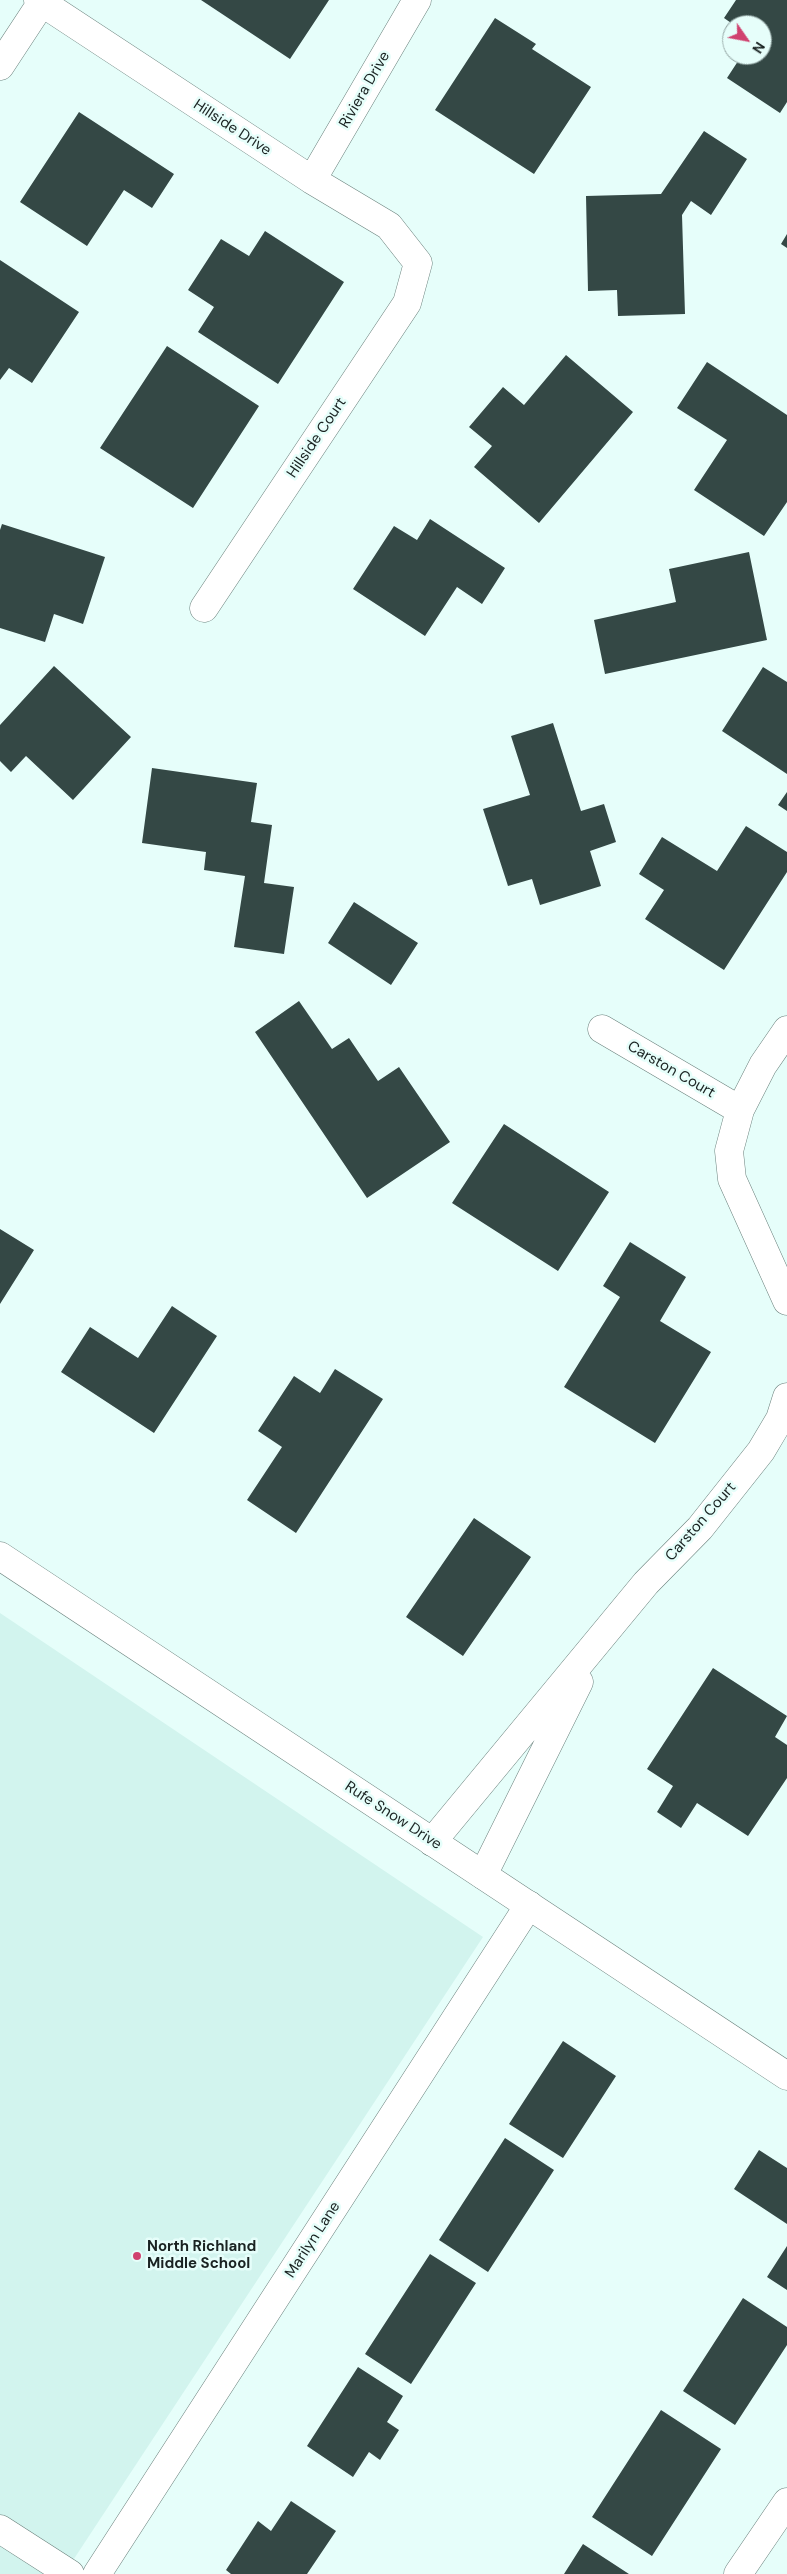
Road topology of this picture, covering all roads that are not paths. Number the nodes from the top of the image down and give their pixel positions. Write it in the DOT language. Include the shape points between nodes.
graph roads {
  1 [pos="417,0"];
  2 [pos="40,1"];
  3 [pos="0,66"];
  4 [pos="312,180"];
  5 [pos="418,263"];
  6 [pos="204,608"];
  7 [pos="602,1029"];
  8 [pos="787,1030"];
  9 [pos="740,1110"];
  10 [pos="787,1301"];
  11 [pos="787,1397"];
  12 [pos="0,1556"];
  13 [pos="601,1638"];
  14 [pos="432,1842"];
  15 [pos="483,1874"];
  16 [pos="529,1905"];
  17 [pos="787,2076"];
  18 [pos="787,2502"];
  19 [pos="0,2529"];
  20 [pos="70,2574"];
  21 [pos="97,2574"];
  22 [pos="738,2574"];
  1 -- 4 [label="street, Riviera Drive"];
  2 -- 3 [label="street"];
  2 -- 4 [label="street, Hillside Drive"];
  4 -- 5 [label="street, Hillside Drive" via="389,226"];
  5 -- 6 [label="street, Hillside Court" via="407,303"];
  7 -- 9 [label="street, Carston Court"];
  8 -- 9 [label="street" via="763,1065"];
  9 -- 10 [label="street" via="729,1151 732,1179"];
  11 -- 13 [label="street, Carston Court" via="780,1419 761,1451 700,1528 646,1584"];
  12 -- 14 [label="street, Rufe Snow Drive"];
  13 -- 14 [label="street, Carston Court"];
  13 -- 15 [label="street, Carston Court"];
  14 -- 15 [label="street, Rufe Snow Drive"];
  15 -- 16 [label="street, Rufe Snow Drive"];
  16 -- 17 [label="street, Rufe Snow Drive"];
  16 -- 21 [label="street, Marilyn Lane"];
  18 -- 22 [label="street"];
  19 -- 20 [label="street"];
}
